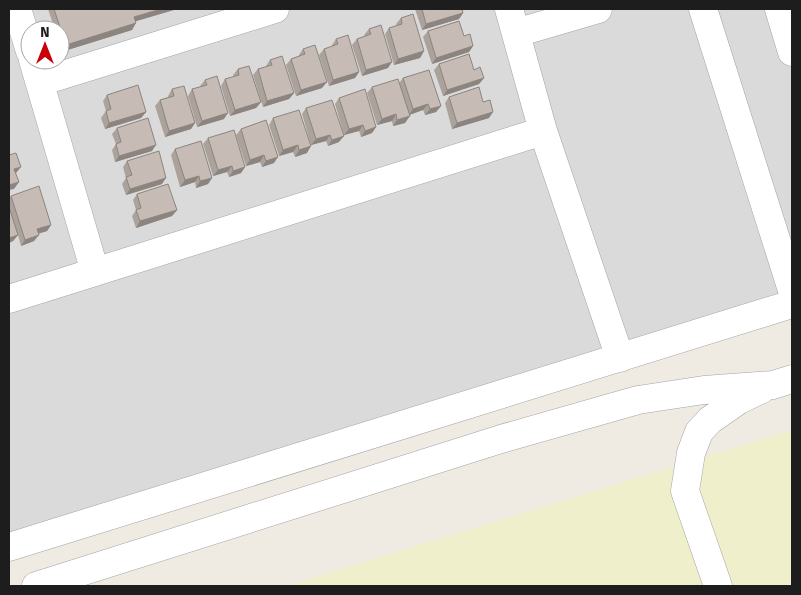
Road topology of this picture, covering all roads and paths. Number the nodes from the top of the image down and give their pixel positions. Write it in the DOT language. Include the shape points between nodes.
graph roads {
  1 [pos="275,9"];
  2 [pos="598,9"];
  3 [pos="703,9"];
  4 [pos="779,9"];
  5 [pos="513,21"];
  6 [pos="792,52"];
  7 [pos="36,71"];
  8 [pos="543,131"];
  9 [pos="95,272"];
  10 [pos="792,290"];
  11 [pos="9,299"];
  12 [pos="792,304"];
  13 [pos="620,358"];
  14 [pos="782,382"];
  15 [pos="9,547"];
  16 [pos="36,586"];
  17 [pos="718,586"];
  1 -- 7 [label="street"];
  2 -- 5 [label="street"];
  3 -- 10 [label="street"];
  4 -- 6 [label="street"];
  5 -- 8 [label="street"];
  7 -- 9 [label="street"];
  8 -- 9 [label="street"];
  8 -- 13 [label="street"];
  9 -- 11 [label="street"];
  12 -- 13 [label="street"];
  13 -- 15 [label="street"];
  14 -- 16 [label="street" via="638,400 500,439"];
  14 -- 17 [label="street" via="739,400 710,420 698,432 691,452 685,491"];
}
